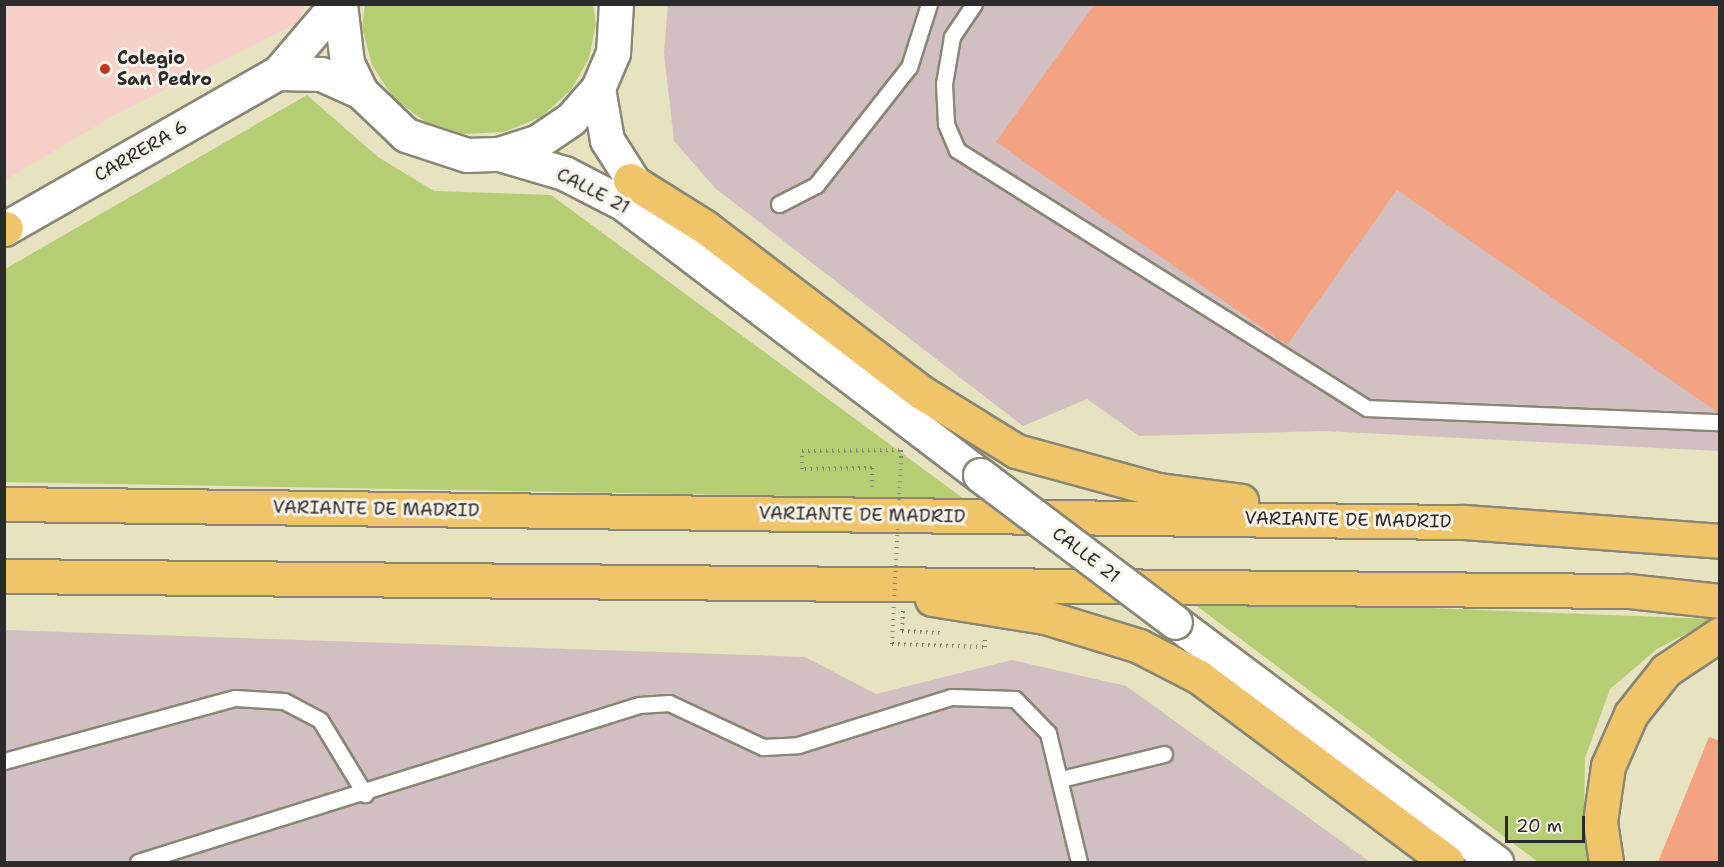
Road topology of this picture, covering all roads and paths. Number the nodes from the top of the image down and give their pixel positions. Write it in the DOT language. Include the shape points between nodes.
graph roads {
  1 [pos="338,4"];
  2 [pos="616,4"];
  3 [pos="929,4"];
  4 [pos="974,4"];
  5 [pos="924,30"];
  6 [pos="952,37"];
  7 [pos="278,73"];
  8 [pos="598,88"];
  9 [pos="361,92"];
  10 [pos="499,154"];
  11 [pos="630,180"];
  12 [pos="779,204"];
  13 [pos="5,229"];
  14 [pos="678,246"];
  15 [pos="1719,422"];
  16 [pos="4,504"];
  17 [pos="872,515"];
  18 [pos="1464,522"];
  19 [pos="1719,541"];
  20 [pos="4,576"];
  21 [pos="763,579"];
  22 [pos="903,596"];
  23 [pos="1719,601"];
  24 [pos="950,633"];
  25 [pos="974,634"];
  26 [pos="1719,634"];
  27 [pos="1164,754"];
  28 [pos="4,761"];
  29 [pos="1061,779"];
  30 [pos="366,794"];
  31 [pos="138,862"];
  32 [pos="1079,862"];
  33 [pos="1447,862"];
  34 [pos="1496,862"];
  35 [pos="1606,862"];
  1 -- 7 [label="street, CARRERA 6"];
  1 -- 9 [label="street" via="347,63"];
  2 -- 8 [label="street" via="613,53"];
  3 -- 5 [label="lane"];
  4 -- 6 [label="lane"];
  5 -- 6 [label="lane"];
  5 -- 12 [label="lane" via="909,67 816,185"];
  6 -- 15 [label="lane" via="944,84 946,124 957,150 1367,408"];
  7 -- 9 [label="street" via="321,74"];
  7 -- 13 [label="street, CARRERA 6"];
  8 -- 10 [label="street" via="571,119 537,142"];
  8 -- 11 [label="street, CALLE 21" via="607,140"];
  9 -- 10 [label="street" via="406,135 446,150"];
  10 -- 14 [label="street, CALLE 21" via="564,173 604,194"];
  11 -- 14 [label="street, CALLE 21"];
  11 -- 18 [label="main road" via="705,227 921,392 1017,452 1158,490"];
  14 -- 34 [label="street, CALLE 21, bridge"];
  16 -- 17 [label="main road, VARIANTE DE MADRID"];
  17 -- 18 [label="main road, VARIANTE DE MADRID"];
  17 -- 25 [label="path, bridge" via="872,468 802,469 802,451 901,450 892,644 985,647 985,634"];
  18 -- 19 [label="main road, VARIANTE DE MADRID"];
  20 -- 21 [label="main road"];
  21 -- 22 [label="main road"];
  21 -- 23 [label="main road" via="1628,591"];
  22 -- 24 [label="path" via="902,632"];
  22 -- 33 [label="main road" via="1045,617 1139,646 1198,677"];
  26 -- 35 [label="main road" via="1666,670 1630,714 1608,766 1600,822"];
  27 -- 29 [label="lane"];
  28 -- 30 [label="lane" via="235,698 284,700 320,720"];
  29 -- 30 [label="lane" via="1048,733 1016,699 951,697 798,745 763,747 669,703 639,705"];
  29 -- 32 [label="lane"];
  30 -- 31 [label="lane"];
}
